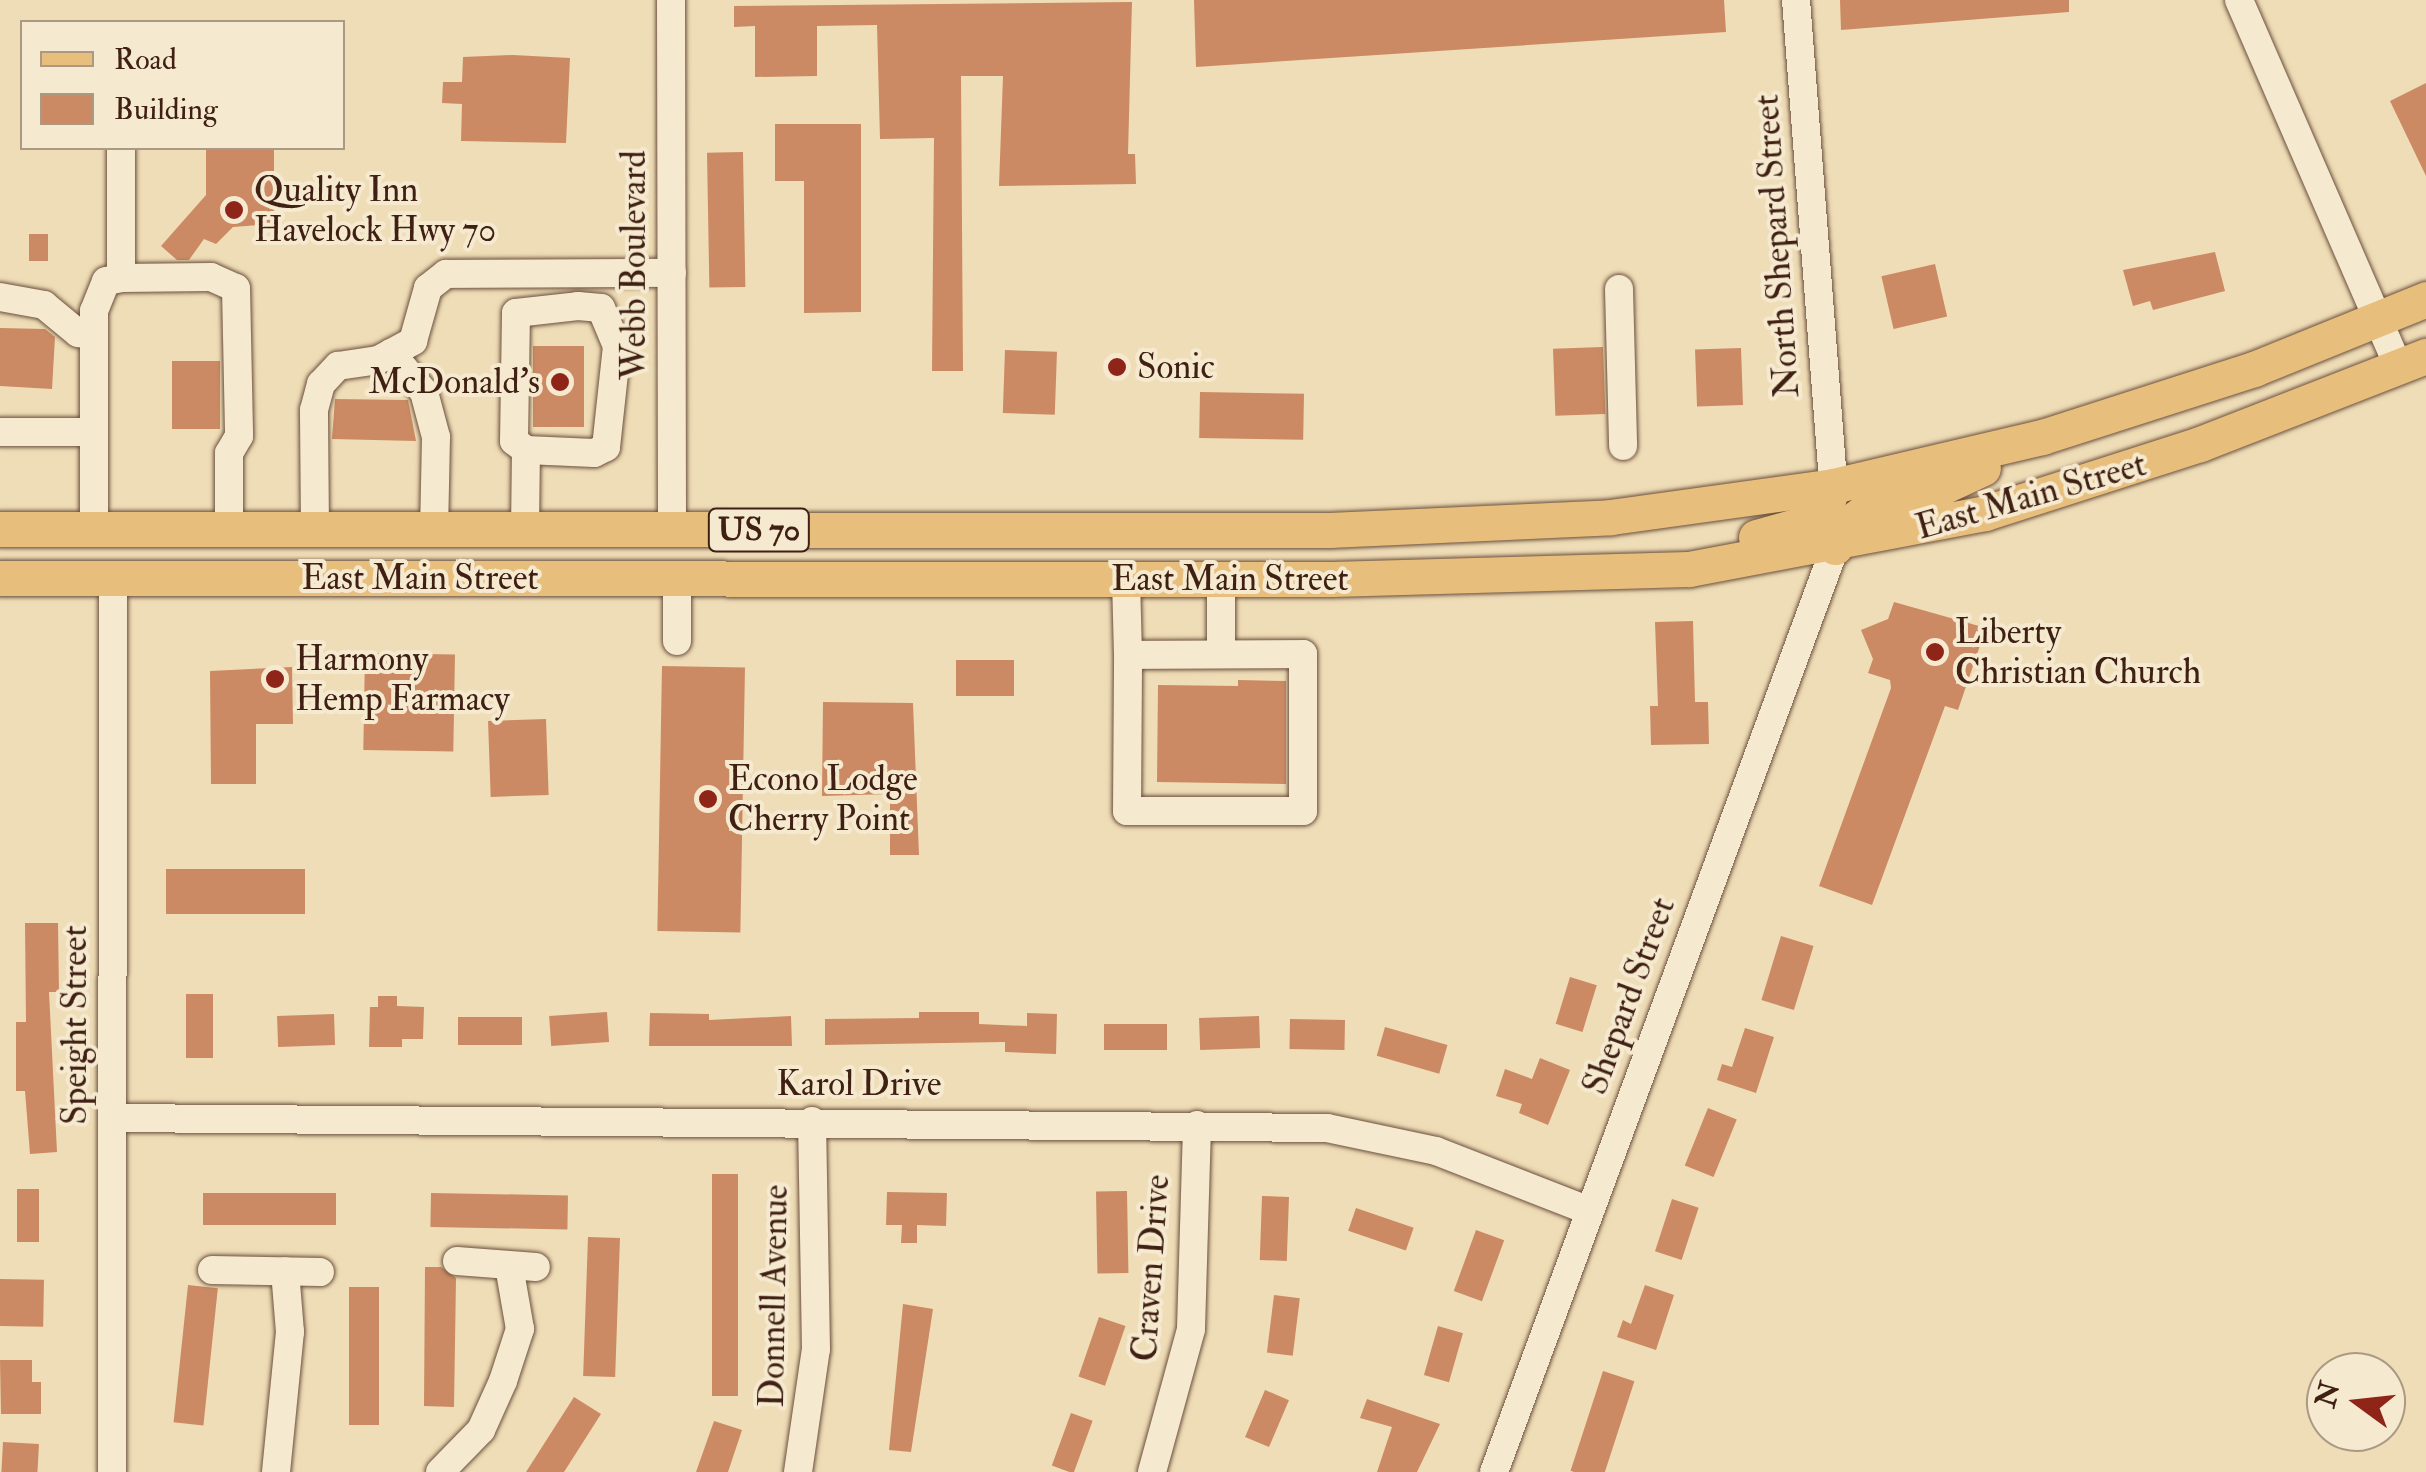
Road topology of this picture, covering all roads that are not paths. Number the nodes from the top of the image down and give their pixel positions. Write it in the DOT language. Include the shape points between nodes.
graph roads {
  1 [pos="671,0"];
  2 [pos="1796,0"];
  3 [pos="2239,0"];
  4 [pos="121,150"];
  5 [pos="516,273"];
  6 [pos="672,273"];
  7 [pos="121,278"];
  8 [pos="1619,288"];
  9 [pos="0,297"];
  10 [pos="2426,299"];
  11 [pos="516,313"];
  12 [pos="2378,321"];
  13 [pos="94,336"];
  14 [pos="391,353"];
  15 [pos="2412,362"];
  16 [pos="0,432"];
  17 [pos="94,432"];
  18 [pos="2042,437"];
  19 [pos="1624,446"];
  20 [pos="526,450"];
  21 [pos="1832,486"];
  22 [pos="0,529"];
  23 [pos="94,529"];
  24 [pos="230,529"];
  25 [pos="316,530"];
  26 [pos="434,530"];
  27 [pos="524,530"];
  28 [pos="672,530"];
  29 [pos="845,530"];
  30 [pos="1330,530"];
  31 [pos="1835,547"];
  32 [pos="1616,576"];
  33 [pos="0,578"];
  34 [pos="113,578"];
  35 [pos="482,578"];
  36 [pos="677,578"];
  37 [pos="1126,579"];
  38 [pos="1220,579"];
  39 [pos="1331,579"];
  40 [pos="677,641"];
  41 [pos="1128,654"];
  42 [pos="1221,654"];
  43 [pos="113,1118"];
  44 [pos="812,1121"];
  45 [pos="1197,1125"];
  46 [pos="1590,1211"];
  47 [pos="457,1262"];
  48 [pos="212,1270"];
  49 [pos="285,1271"];
  50 [pos="320,1272"];
  51 [pos="112,1472"];
  52 [pos="276,1472"];
  53 [pos="440,1472"];
  54 [pos="798,1472"];
  55 [pos="1152,1472"];
  56 [pos="1494,1472"];
  1 -- 6 [label="street, Webb Boulevard"];
  2 -- 21 [label="street, North Shepard Street"];
  3 -- 12 [label="street"];
  4 -- 7 [label="street"];
  5 -- 6 [label="street"];
  5 -- 11 [label="street"];
  5 -- 14 [label="street" via="446,274 428,288 413,341"];
  6 -- 28 [label="street, Webb Boulevard"];
  7 -- 13 [label="street" via="106,281 98,292"];
  7 -- 24 [label="street" via="210,278 236,288 238,436 229,453"];
  8 -- 19 [label="street"];
  9 -- 13 [label="street" via="44,305 78,333"];
  10 -- 12 [label="main road, East Main Street"];
  11 -- 20 [label="street" via="514,441"];
  11 -- 20 [label="street" via="602,308 616,346 606,448"];
  12 -- 15 [label="street"];
  12 -- 18 [label="main road, East Main Street" via="2184,394"];
  13 -- 17 [label="street"];
  14 -- 25 [label="street" via="338,366 321,384 314,410"];
  14 -- 26 [label="street" via="424,392 436,437"];
  15 -- 31 [label="main road, East Main Street" via="2057,492"];
  16 -- 17 [label="street"];
  17 -- 23 [label="street"];
  18 -- 21 [label="main road, East Main Street"];
  18 -- 31 [label="main road" via="1955,482 1870,507 1849,523"];
  20 -- 27 [label="street"];
  21 -- 30 [label="main road, East Main Street" via="1592,519"];
  21 -- 32 [label="main road" via="1826,511 1811,524"];
  22 -- 23 [label="main road, East Main Street"];
  23 -- 24 [label="main road, East Main Street"];
  24 -- 25 [label="main road, East Main Street"];
  25 -- 26 [label="main road, East Main Street"];
  26 -- 27 [label="main road, East Main Street"];
  27 -- 28 [label="main road, East Main Street"];
  28 -- 29 [label="main road, East Main Street / US 70"];
  28 -- 35 [label="main road" via="634,555 560,557"];
  29 -- 30 [label="main road, East Main Street"];
  29 -- 36 [label="main road" via="778,551 711,558"];
  30 -- 39 [label="main road"];
  31 -- 32 [label="main road, East Main Street"];
  31 -- 46 [label="street, Shepard Street"];
  32 -- 39 [label="main road, East Main Street"];
  33 -- 34 [label="main road, East Main Street"];
  34 -- 35 [label="main road, East Main Street"];
  34 -- 43 [label="street, Speight Street"];
  35 -- 36 [label="main road, East Main Street"];
  36 -- 37 [label="main road, East Main Street"];
  36 -- 40 [label="street"];
  37 -- 38 [label="main road, East Main Street"];
  37 -- 41 [label="street"];
  38 -- 39 [label="main road, East Main Street"];
  38 -- 42 [label="street"];
  41 -- 42 [label="street"];
  41 -- 42 [label="street" via="1128,811 1303,811 1303,654"];
  43 -- 44 [label="street, Karol Drive"];
  43 -- 51 [label="street, Speight Street"];
  44 -- 45 [label="street, Karol Drive"];
  44 -- 54 [label="street, Donnell Avenue" via="816,1350"];
  45 -- 46 [label="street, Karol Drive" via="1327,1128 1398,1140"];
  45 -- 55 [label="street, Craven Drive" via="1191,1329"];
  46 -- 56 [label="street, Shepard Street"];
  47 -- 53 [label="street" via="523,1266 520,1329 481,1430"];
  48 -- 49 [label="street"];
  49 -- 50 [label="street"];
  49 -- 52 [label="street" via="290,1332"];
}
